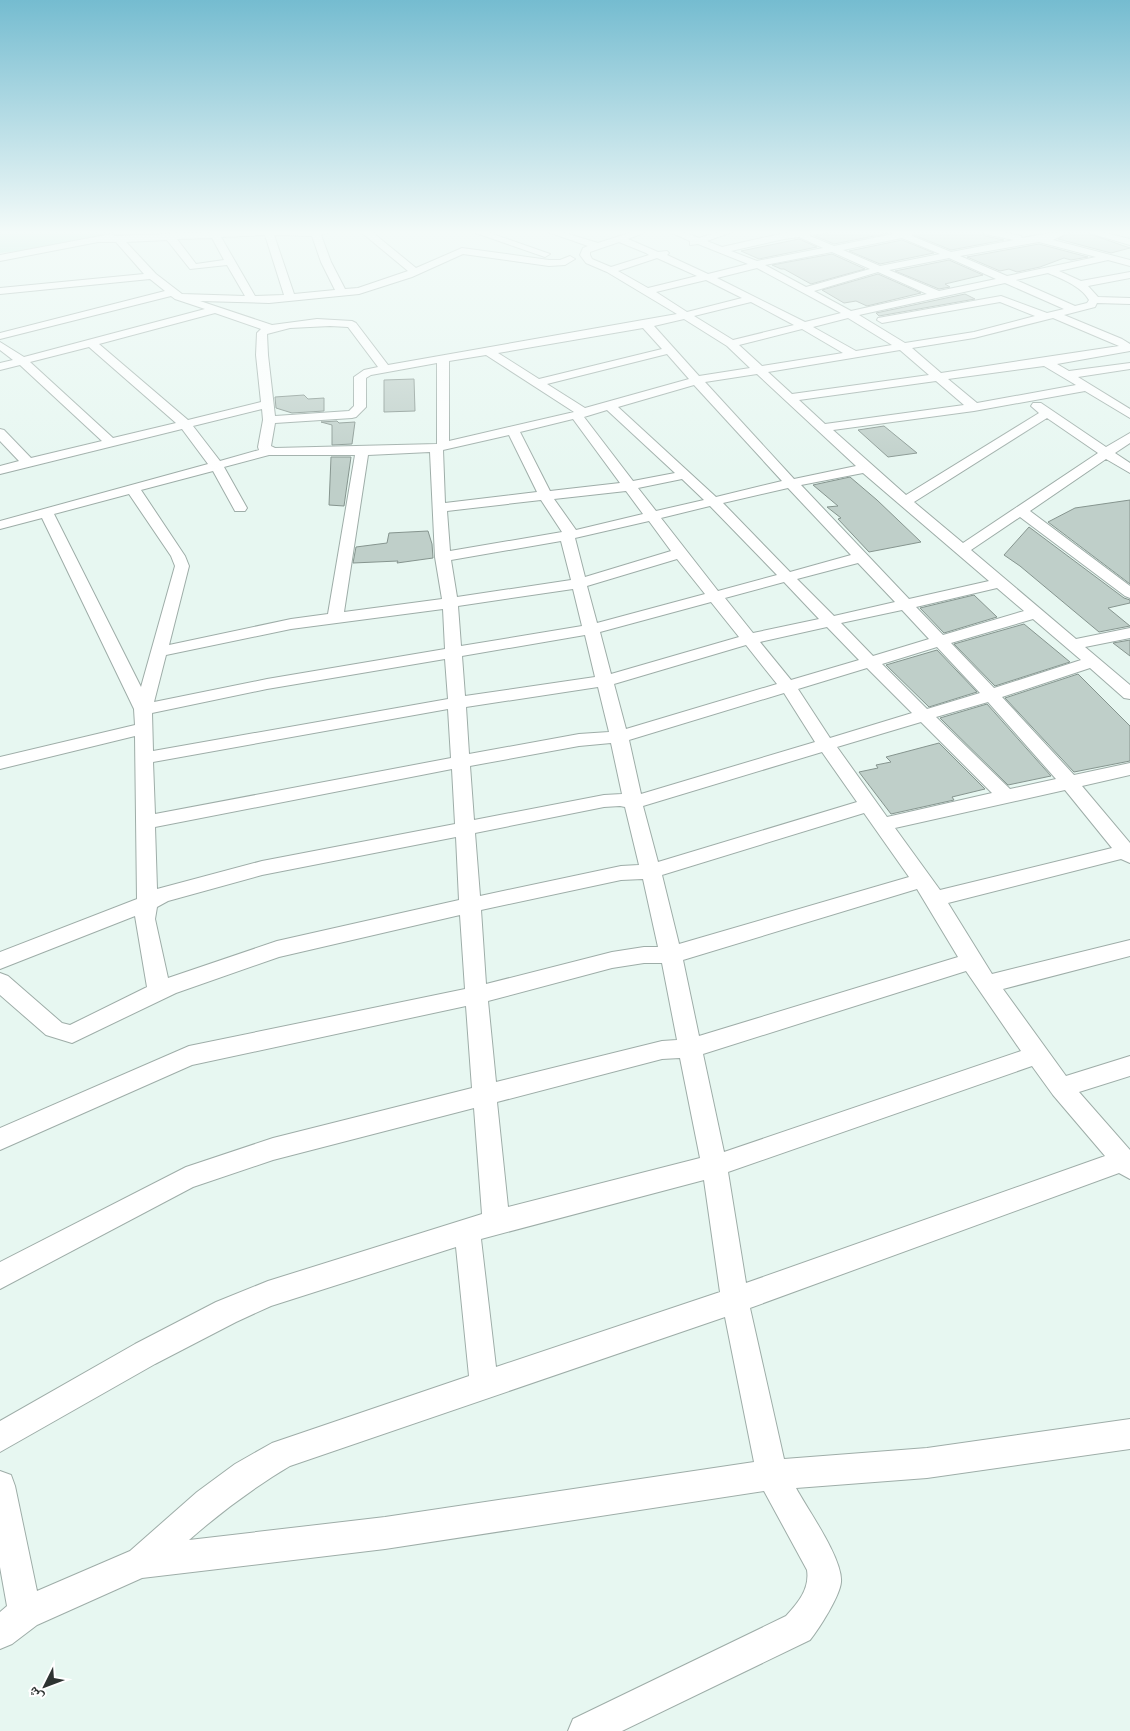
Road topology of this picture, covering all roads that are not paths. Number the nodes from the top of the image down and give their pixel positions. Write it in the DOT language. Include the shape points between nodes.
graph roads {
  1 [pos="100,313"];
  2 [pos="205,313"];
  3 [pos="223,313"];
  4 [pos="682,313"];
  5 [pos="699,313"];
  6 [pos="780,313"];
  7 [pos="855,313"];
  8 [pos="922,313"];
  9 [pos="1041,313"];
  10 [pos="1058,313"];
  11 [pos="850,314"];
  12 [pos="1048,315"];
  13 [pos="687,316"];
  14 [pos="864,323"];
  15 [pos="646,324"];
  16 [pos="806,326"];
  17 [pos="268,328"];
  18 [pos="0,336"];
  19 [pos="92,343"];
  20 [pos="732,344"];
  21 [pos="0,345"];
  22 [pos="902,346"];
  23 [pos="670,350"];
  24 [pos="1128,350"];
  25 [pos="486,351"];
  26 [pos="853,354"];
  27 [pos="443,359"];
  28 [pos="22,361"];
  29 [pos="1046,362"];
  30 [pos="1130,366"];
  31 [pos="0,367"];
  32 [pos="385,369"];
  33 [pos="758,369"];
  34 [pos="1067,375"];
  35 [pos="939,376"];
  36 [pos="698,380"];
  37 [pos="537,383"];
  38 [pos="1087,387"];
  39 [pos="789,398"];
  40 [pos="1025,398"];
  41 [pos="267,404"];
  42 [pos="610,406"];
  43 [pos="974,407"];
  44 [pos="1047,413"];
  45 [pos="580,414"];
  46 [pos="1130,414"];
  47 [pos="269,420"];
  48 [pos="184,423"];
  49 [pos="823,428"];
  50 [pos="513,430"];
  51 [pos="0,433"];
  52 [pos="1130,437"];
  53 [pos="110,442"];
  54 [pos="439,447"];
  55 [pos="269,451"];
  56 [pos="362,451"];
  57 [pos="1107,453"];
  58 [pos="28,463"];
  59 [pos="217,466"];
  60 [pos="866,468"];
  61 [pos="1130,469"];
  62 [pos="0,470"];
  63 [pos="684,476"];
  64 [pos="792,483"];
  65 [pos="630,486"];
  66 [pos="133,489"];
  67 [pos="546,497"];
  68 [pos="713,501"];
  69 [pos="906,501"];
  70 [pos="240,508"];
  71 [pos="438,510"];
  72 [pos="1021,511"];
  73 [pos="46,512"];
  74 [pos="653,516"];
  75 [pos="0,525"];
  76 [pos="567,536"];
  77 [pos="962,550"];
  78 [pos="680,553"];
  79 [pos="442,557"];
  80 [pos="862,557"];
  81 [pos="786,576"];
  82 [pos="580,583"];
  83 [pos="1001,583"];
  84 [pos="1130,592"];
  85 [pos="716,596"];
  86 [pos="450,603"];
  87 [pos="907,605"];
  88 [pos="1035,612"];
  89 [pos="335,618"];
  90 [pos="832,622"];
  91 [pos="592,629"];
  92 [pos="1130,633"];
  93 [pos="750,640"];
  94 [pos="940,640"];
  95 [pos="1073,645"];
  96 [pos="453,651"];
  97 [pos="158,652"];
  98 [pos="1093,662"];
  99 [pos="871,663"];
  100 [pos="605,681"];
  101 [pos="788,687"];
  102 [pos="1130,694"];
  103 [pos="991,696"];
  104 [pos="456,703"];
  105 [pos="143,709"];
  106 [pos="925,715"];
  107 [pos="144,728"];
  108 [pos="619,737"];
  109 [pos="826,745"];
  110 [pos="144,758"];
  111 [pos="462,762"];
  112 [pos="0,763"];
  113 [pos="1130,769"];
  114 [pos="1070,783"];
  115 [pos="1006,796"];
  116 [pos="633,803"];
  117 [pos="869,805"];
  118 [pos="146,822"];
  119 [pos="883,824"];
  120 [pos="464,828"];
  121 [pos="1128,852"];
  122 [pos="652,871"];
  123 [pos="922,881"];
  124 [pos="935,899"];
  125 [pos="148,902"];
  126 [pos="471,905"];
  127 [pos="1130,948"];
  128 [pos="671,955"];
  129 [pos="0,960"];
  130 [pos="971,961"];
  131 [pos="0,982"];
  132 [pos="987,984"];
  133 [pos="160,991"];
  134 [pos="476,995"];
  135 [pos="691,1048"];
  136 [pos="1036,1055"];
  137 [pos="1130,1066"];
  138 [pos="1061,1088"];
  139 [pos="485,1096"];
  140 [pos="0,1139"];
  141 [pos="1126,1164"];
  142 [pos="714,1166"];
  143 [pos="496,1222"];
  144 [pos="467,1231"];
  145 [pos="0,1276"];
  146 [pos="735,1300"];
  147 [pos="484,1386"];
  148 [pos="1130,1434"];
  149 [pos="0,1437"];
  150 [pos="772,1475"];
  151 [pos="0,1486"];
  152 [pos="141,1562"];
  153 [pos="25,1613"];
  154 [pos="0,1632"];
  155 [pos="585,1731"];
  1 -- 18 [label="street"];
  2 -- 19 [label="street"];
  3 -- 17 [label="street"];
  4 -- 13 [label="street"];
  5 -- 13 [label="street"];
  6 -- 16 [label="street"];
  7 -- 11 [label="street"];
  8 -- 14 [label="street"];
  9 -- 12 [label="street"];
  10 -- 12 [label="street"];
  11 -- 14 [label="street"];
  11 -- 16 [label="street"];
  12 -- 22 [label="street" via="994,331"];
  12 -- 24 [label="street" via="1127,345"];
  13 -- 15 [label="street"];
  13 -- 20 [label="street"];
  14 -- 22 [label="street"];
  15 -- 23 [label="street"];
  15 -- 25 [label="street"];
  16 -- 20 [label="street"];
  16 -- 26 [label="street"];
  17 -- 32 [label="street" via="348,323"];
  17 -- 41 [label="street" via="262,333"];
  19 -- 28 [label="street"];
  19 -- 48 [label="street"];
  20 -- 33 [label="street"];
  21 -- 28 [label="street"];
  22 -- 26 [label="street"];
  22 -- 35 [label="street"];
  23 -- 36 [label="street"];
  23 -- 37 [label="street"];
  24 -- 29 [label="street"];
  25 -- 27 [label="street"];
  25 -- 37 [label="street"];
  26 -- 33 [label="street"];
  27 -- 32 [label="street"];
  27 -- 54 [label="street"];
  28 -- 31 [label="street"];
  28 -- 53 [label="street"];
  29 -- 34 [label="street"];
  29 -- 35 [label="street"];
  30 -- 34 [label="street"];
  32 -- 47 [label="street" via="360,375 360,407 352,414"];
  33 -- 36 [label="street"];
  33 -- 39 [label="street"];
  34 -- 38 [label="street"];
  35 -- 39 [label="street"];
  35 -- 43 [label="street"];
  36 -- 42 [label="street"];
  36 -- 64 [label="street"];
  37 -- 45 [label="street"];
  38 -- 40 [label="street"];
  38 -- 46 [label="street"];
  39 -- 49 [label="street"];
  40 -- 43 [label="street"];
  40 -- 44 [label="street"];
  41 -- 47 [label="street"];
  41 -- 48 [label="street"];
  42 -- 45 [label="street"];
  42 -- 63 [label="street"];
  43 -- 49 [label="street"];
  44 -- 57 [label="street"];
  44 -- 69 [label="street"];
  45 -- 50 [label="street"];
  45 -- 65 [label="street"];
  47 -- 55 [label="street" via="264,448"];
  48 -- 53 [label="street"];
  48 -- 59 [label="street"];
  49 -- 60 [label="street"];
  50 -- 54 [label="street"];
  50 -- 67 [label="street"];
  51 -- 58 [label="street"];
  52 -- 57 [label="street"];
  53 -- 58 [label="street"];
  54 -- 56 [label="street"];
  54 -- 71 [label="street"];
  55 -- 56 [label="street"];
  55 -- 59 [label="street"];
  56 -- 89 [label="street"];
  57 -- 61 [label="street"];
  57 -- 72 [label="street"];
  58 -- 62 [label="street"];
  59 -- 66 [label="street"];
  59 -- 70 [label="street"];
  60 -- 64 [label="street"];
  60 -- 69 [label="street"];
  63 -- 65 [label="street"];
  63 -- 68 [label="street"];
  64 -- 68 [label="street"];
  64 -- 80 [label="street"];
  65 -- 67 [label="street"];
  65 -- 74 [label="street"];
  66 -- 73 [label="street"];
  66 -- 97 [label="street" via="182,566"];
  67 -- 71 [label="street"];
  67 -- 76 [label="street" via="570,532"];
  68 -- 74 [label="street"];
  68 -- 81 [label="street"];
  69 -- 77 [label="street"];
  71 -- 79 [label="street"];
  72 -- 77 [label="street"];
  72 -- 84 [label="street"];
  73 -- 75 [label="street"];
  73 -- 105 [label="street"];
  74 -- 76 [label="street"];
  74 -- 78 [label="street"];
  76 -- 79 [label="street"];
  76 -- 82 [label="street"];
  77 -- 83 [label="street"];
  78 -- 82 [label="street"];
  78 -- 85 [label="street"];
  79 -- 86 [label="street"];
  80 -- 81 [label="street"];
  80 -- 87 [label="street"];
  81 -- 85 [label="street"];
  81 -- 90 [label="street"];
  82 -- 86 [label="street"];
  82 -- 91 [label="street"];
  83 -- 87 [label="street"];
  83 -- 88 [label="street"];
  85 -- 91 [label="street"];
  85 -- 93 [label="street"];
  86 -- 89 [label="street"];
  86 -- 96 [label="street"];
  87 -- 90 [label="street"];
  87 -- 94 [label="street"];
  88 -- 94 [label="street"];
  88 -- 95 [label="street"];
  89 -- 97 [label="street" via="258,630"];
  90 -- 93 [label="street"];
  90 -- 99 [label="street"];
  91 -- 96 [label="street"];
  91 -- 100 [label="street"];
  92 -- 95 [label="street"];
  93 -- 100 [label="street"];
  93 -- 101 [label="street"];
  94 -- 99 [label="street"];
  94 -- 103 [label="street"];
  95 -- 98 [label="street"];
  96 -- 104 [label="street"];
  96 -- 105 [label="street"];
  97 -- 105 [label="street"];
  98 -- 102 [label="street"];
  98 -- 103 [label="street"];
  99 -- 101 [label="street"];
  99 -- 106 [label="street"];
  100 -- 104 [label="street"];
  100 -- 108 [label="street"];
  101 -- 108 [label="street"];
  101 -- 109 [label="street"];
  103 -- 106 [label="street"];
  103 -- 114 [label="street"];
  104 -- 110 [label="street"];
  104 -- 111 [label="street"];
  105 -- 107 [label="street"];
  106 -- 109 [label="street"];
  106 -- 115 [label="street"];
  107 -- 110 [label="street"];
  107 -- 112 [label="street"];
  108 -- 111 [label="street" via="579,740"];
  108 -- 116 [label="street"];
  109 -- 116 [label="street"];
  109 -- 117 [label="street"];
  110 -- 118 [label="street"];
  111 -- 118 [label="street"];
  111 -- 120 [label="street"];
  113 -- 114 [label="street"];
  114 -- 115 [label="street"];
  114 -- 121 [label="street"];
  115 -- 119 [label="street"];
  116 -- 120 [label="street" via="620,800 604,802"];
  116 -- 122 [label="street"];
  117 -- 119 [label="street"];
  117 -- 122 [label="street"];
  118 -- 125 [label="street"];
  119 -- 123 [label="street"];
  120 -- 125 [label="street" via="262,868 161,895"];
  120 -- 126 [label="street"];
  121 -- 124 [label="street"];
  122 -- 126 [label="street" via="621,873"];
  122 -- 128 [label="street"];
  123 -- 124 [label="street"];
  123 -- 128 [label="street"];
  124 -- 130 [label="street"];
  125 -- 129 [label="street"];
  125 -- 133 [label="street" via="144,920"];
  126 -- 133 [label="street" via="276,949"];
  126 -- 134 [label="street"];
  127 -- 132 [label="street"];
  128 -- 134 [label="street" via="612,960"];
  128 -- 135 [label="street"];
  130 -- 132 [label="street"];
  130 -- 135 [label="street"];
  131 -- 133 [label="street" via="54,1029 72,1034"];
  132 -- 136 [label="street"];
  134 -- 139 [label="street"];
  134 -- 140 [label="street" via="189,1056"];
  135 -- 139 [label="street" via="662,1050"];
  135 -- 142 [label="street"];
  136 -- 138 [label="street"];
  136 -- 142 [label="street"];
  137 -- 138 [label="street"];
  138 -- 141 [label="street"];
  139 -- 143 [label="street"];
  139 -- 145 [label="street" via="273,1149 186,1178"];
  141 -- 146 [label="street" via="901,1239"];
  142 -- 143 [label="street"];
  142 -- 146 [label="street"];
  143 -- 144 [label="street"];
  144 -- 147 [label="street"];
  144 -- 149 [label="street" via="268,1294 226,1312"];
  146 -- 147 [label="street"];
  146 -- 150 [label="street"];
  147 -- 152 [label="street" via="283,1454 246,1475 208,1503"];
  148 -- 150 [label="street" via="927,1463"];
  150 -- 152 [label="street" via="385,1533"];
  150 -- 155 [label="street" via="824,1566 825,1583 809,1615 798,1628"];
  151 -- 153 [label="street"];
  152 -- 153 [label="street"];
  153 -- 154 [label="street"];
}
